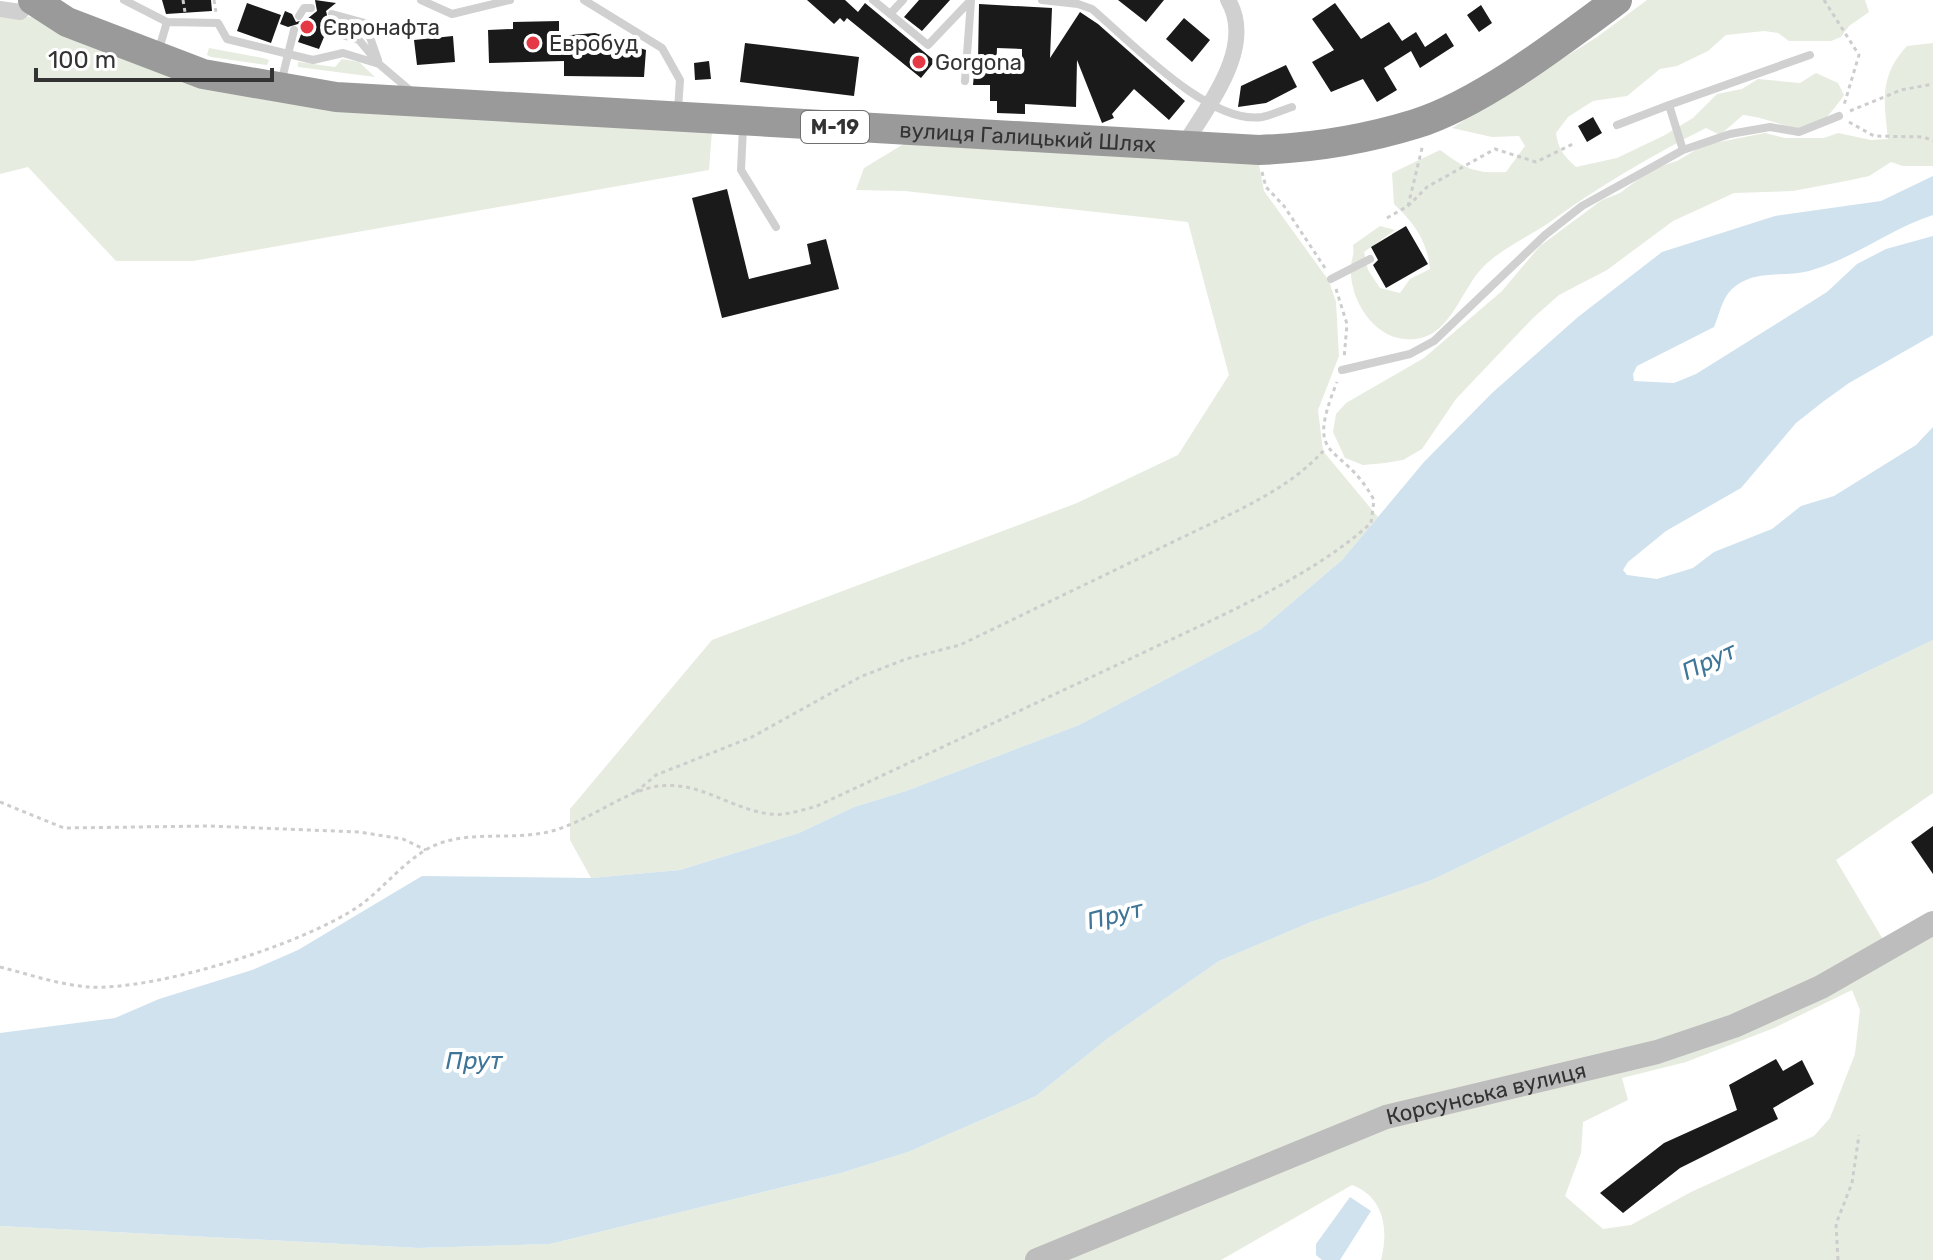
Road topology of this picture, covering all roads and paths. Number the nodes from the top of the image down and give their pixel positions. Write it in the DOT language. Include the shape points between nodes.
graph roads {
  1 [pos="32,0"];
  2 [pos="124,0"];
  3 [pos="214,0"];
  4 [pos="421,0"];
  5 [pos="510,0"];
  6 [pos="584,0"];
  7 [pos="873,0"];
  8 [pos="903,0"];
  9 [pos="971,0"];
  10 [pos="1042,0"];
  11 [pos="1228,0"];
  12 [pos="1617,0"];
  13 [pos="1824,0"];
  14 [pos="215,6"];
  15 [pos="311,8"];
  16 [pos="0,9"];
  17 [pos="332,14"];
  18 [pos="890,14"];
  19 [pos="299,16"];
  20 [pos="167,22"];
  21 [pos="294,30"];
  22 [pos="326,30"];
  23 [pos="286,55"];
  24 [pos="1810,55"];
  25 [pos="156,58"];
  26 [pos="379,64"];
  27 [pos="965,81"];
  28 [pos="1933,84"];
  29 [pos="280,87"];
  30 [pos="425,103"];
  31 [pos="1208,105"];
  32 [pos="1669,105"];
  33 [pos="1292,107"];
  34 [pos="1839,116"];
  35 [pos="678,118"];
  36 [pos="743,122"];
  37 [pos="1417,124"];
  38 [pos="1617,125"];
  39 [pos="1933,141"];
  40 [pos="1573,144"];
  41 [pos="1184,145"];
  42 [pos="1259,150"];
  43 [pos="1683,150"];
  44 [pos="1408,206"];
  45 [pos="1387,218"];
  46 [pos="776,227"];
  47 [pos="1370,259"];
  48 [pos="1331,279"];
  49 [pos="1342,370"];
  50 [pos="1326,448"];
  51 [pos="633,795"];
  52 [pos="0,802"];
  53 [pos="426,850"];
  54 [pos="1933,923"];
  55 [pos="0,967"];
  56 [pos="1859,1135"];
  57 [pos="1038,1260"];
  58 [pos="1838,1260"];
  1 -- 16 [label="street" via="20,12"];
  1 -- 25 [label="highway, вулиця Галицький Шлях / М-19" via="67,22"];
  2 -- 20 [label="lane"];
  3 -- 14 [label="path"];
  4 -- 5 [label="lane" via="452,14"];
  6 -- 35 [label="lane" via="662,48 680,80"];
  7 -- 18 [label="lane"];
  8 -- 18 [label="lane"];
  9 -- 18 [label="lane" via="928,45"];
  9 -- 27 [label="lane"];
  10 -- 31 [label="lane" via="1092,9"];
  11 -- 31 [label="street" via="1237,18 1234,54"];
  12 -- 37 [label="highway, вулиця Галицький Шлях / М-19" via="1554,47"];
  13 -- 34 [label="path" via="1859,55"];
  15 -- 19 [label="lane"];
  17 -- 26 [label="lane" via="365,23"];
  20 -- 23 [label="lane" via="218,23 227,39"];
  20 -- 25 [label="lane"];
  21 -- 23 [label="lane"];
  22 -- 26 [label="lane" via="359,40"];
  23 -- 26 [label="lane" via="313,60 343,53"];
  23 -- 29 [label="lane"];
  24 -- 32 [label="lane"];
  25 -- 29 [label="highway, вулиця Галицький Шлях / М-19" via="203,74"];
  26 -- 30 [label="lane"];
  28 -- 34 [label="path" via="1901,90"];
  29 -- 30 [label="highway, вулиця Галицький Шлях / М-19"];
  30 -- 35 [label="highway, вулиця Галицький Шлях / М-19"];
  31 -- 33 [label="lane" via="1261,117"];
  31 -- 41 [label="street"];
  32 -- 38 [label="lane"];
  32 -- 43 [label="lane"];
  34 -- 39 [label="path" via="1874,136"];
  34 -- 43 [label="lane" via="1799,132 1770,127"];
  35 -- 36 [label="highway, вулиця Галицький Шлях / М-19"];
  36 -- 41 [label="highway, вулиця Галицький Шлях / М-19"];
  36 -- 46 [label="lane" via="741,170"];
  37 -- 42 [label="highway, вулиця Галицький Шлях / М-19" via="1322,147"];
  37 -- 44 [label="path" via="1424,145"];
  40 -- 44 [label="path" via="1536,162 1495,149 1427,187"];
  41 -- 42 [label="highway, вулиця Галицький Шлях / М-19"];
  42 -- 48 [label="path" via="1266,187"];
  43 -- 49 [label="lane" via="1582,206 1434,341 1410,354"];
  44 -- 45 [label="path"];
  47 -- 48 [label="lane"];
  48 -- 49 [label="path" via="1347,324"];
  49 -- 50 [label="path" via="1325,412"];
  50 -- 51 [label="path" via="1306,471 1266,497 960,645 860,677 752,737 656,775"];
  50 -- 51 [label="path" via="1367,487 1374,500 1371,523 1307,569 1180,635 817,806 769,814 682,785"];
  51 -- 53 [label="path" via="546,832 445,840"];
  52 -- 53 [label="path" via="64,828 359,832 403,839"];
  53 -- 55 [label="path" via="360,905 275,948 129,985 88,987"];
  54 -- 57 [label="main road, Корсунська вулиця" via="1821,987 1734,1026 1657,1052 1386,1117"];
  56 -- 58 [label="path" via="1852,1183 1836,1224"];
}
